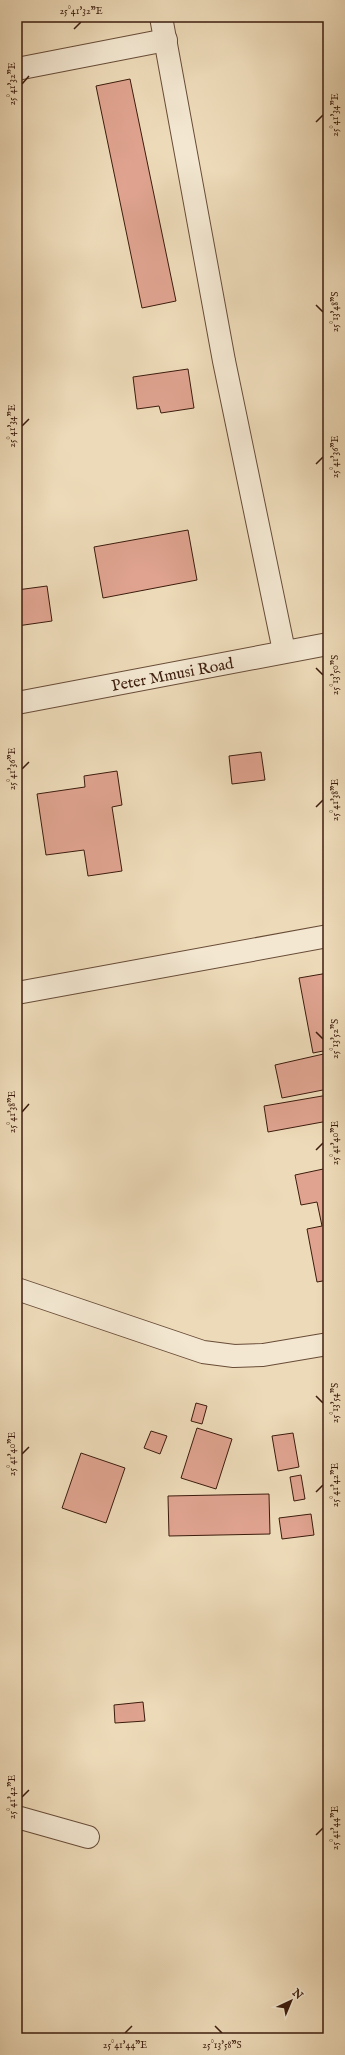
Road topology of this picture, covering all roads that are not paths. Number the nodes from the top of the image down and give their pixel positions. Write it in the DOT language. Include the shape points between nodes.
graph roads {
  1 [pos="162,17"];
  2 [pos="166,40"];
  3 [pos="17,69"];
  4 [pos="328,644"];
  5 [pos="284,651"];
  6 [pos="17,703"];
  7 [pos="328,936"];
  8 [pos="17,993"];
  9 [pos="17,1289"];
  10 [pos="328,1344"];
  11 [pos="17,1817"];
  12 [pos="88,1837"];
  1 -- 2 [label="street"];
  2 -- 3 [label="street"];
  2 -- 5 [label="street" via="224,361"];
  4 -- 5 [label="street, Peter Mmusi Road"];
  5 -- 6 [label="street, Peter Mmusi Road"];
  7 -- 8 [label="street"];
  9 -- 10 [label="street" via="203,1352 234,1356 263,1355"];
  11 -- 12 [label="street"];
}
